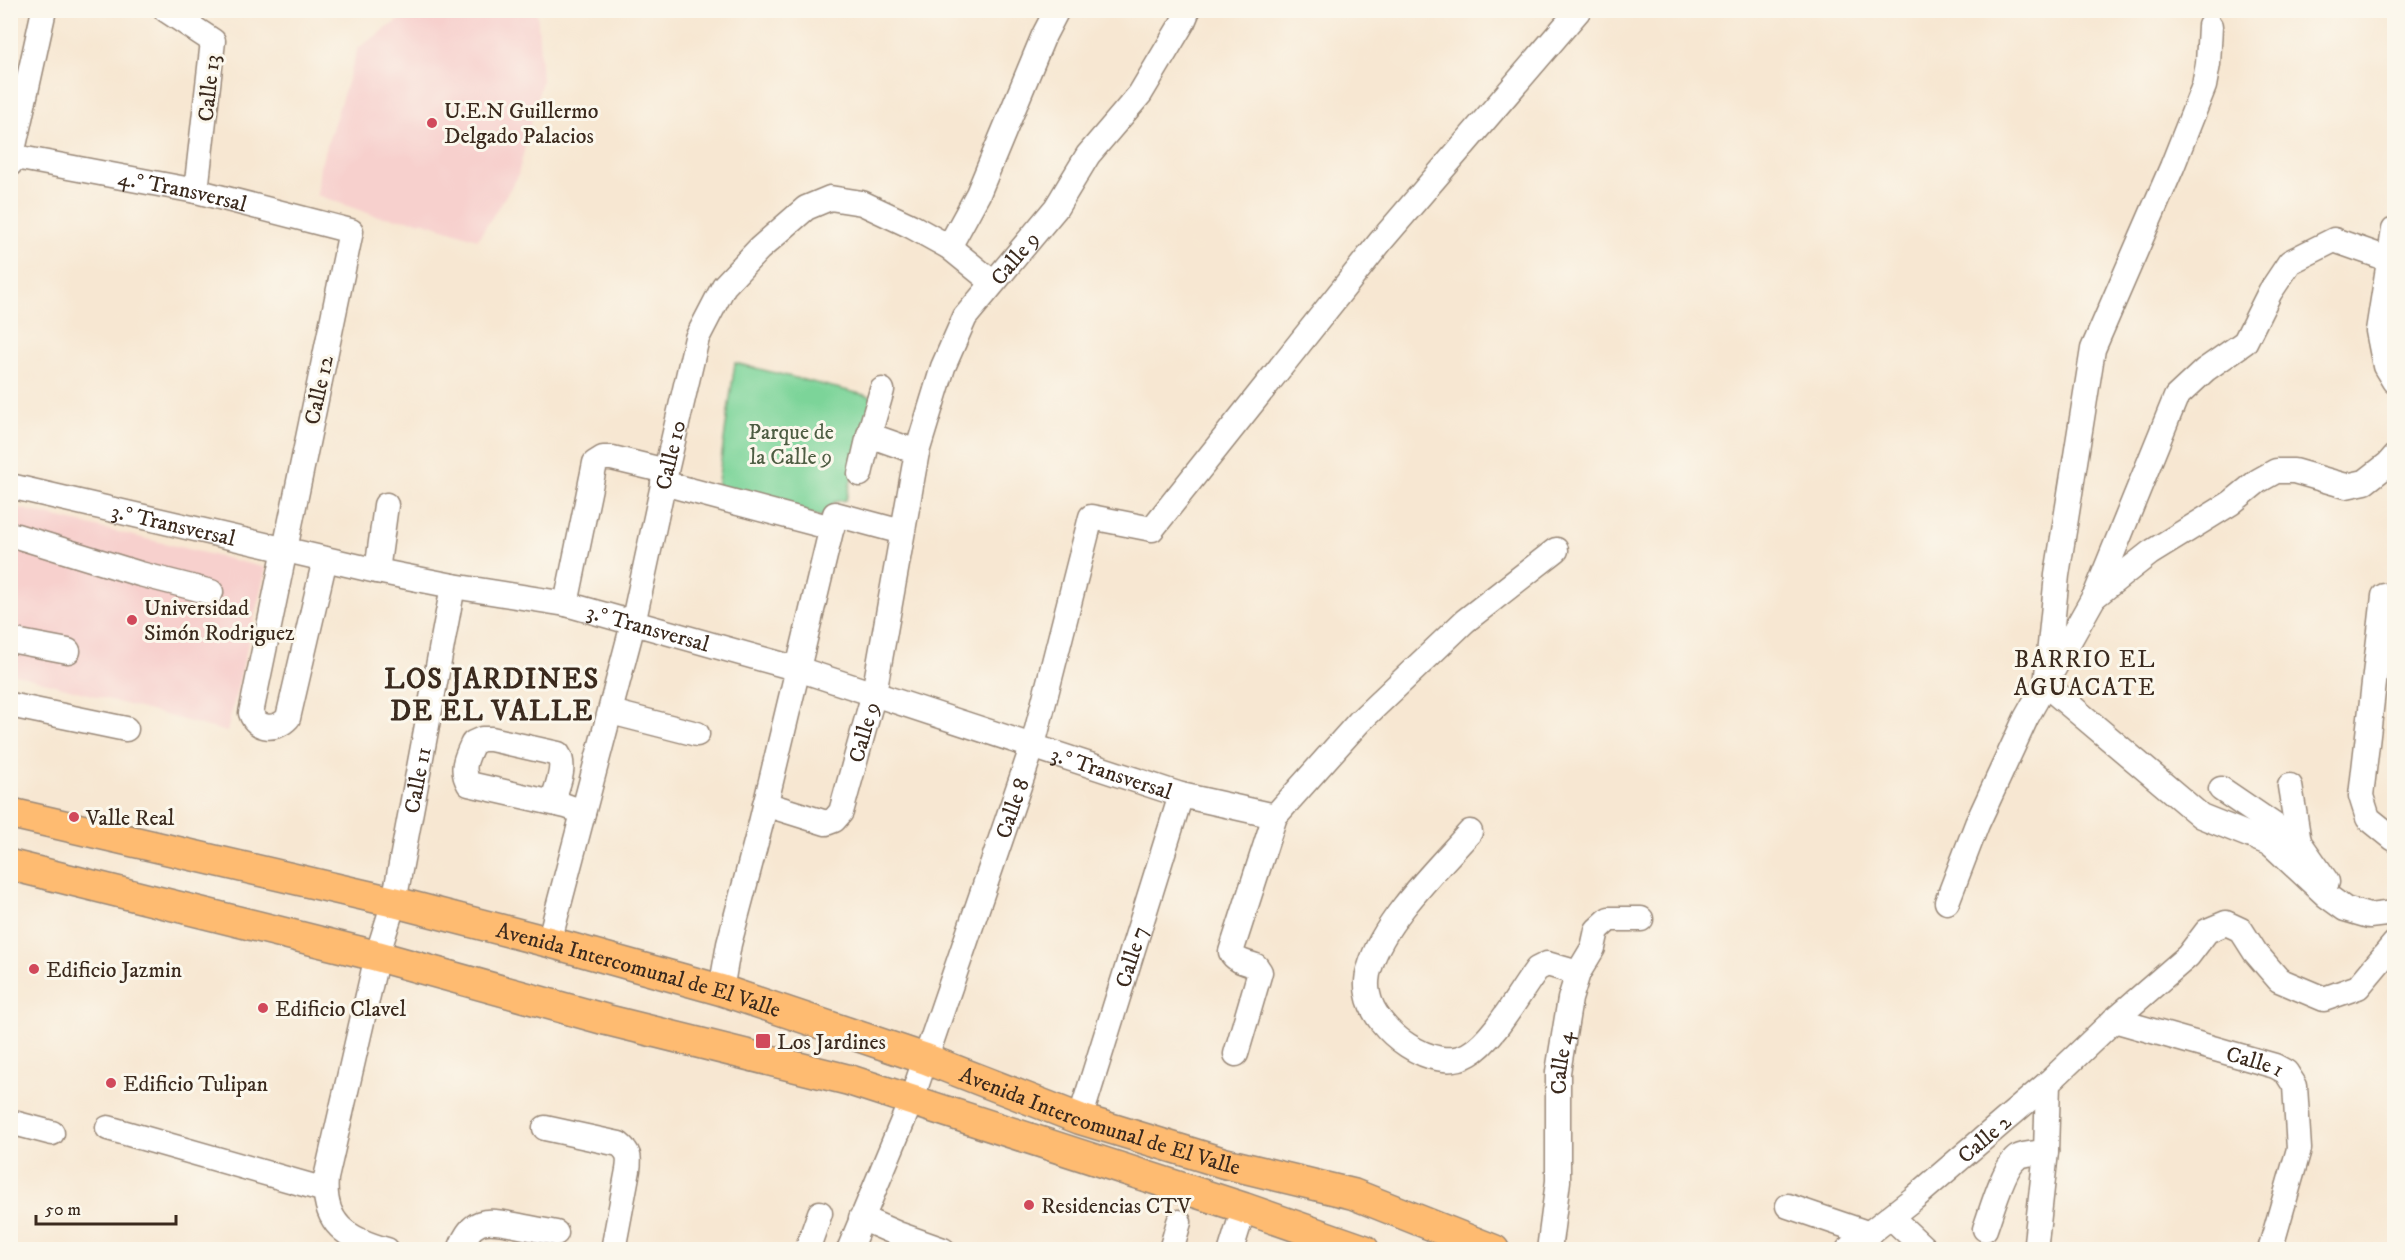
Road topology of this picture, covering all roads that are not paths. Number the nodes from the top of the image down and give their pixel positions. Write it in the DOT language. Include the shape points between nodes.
graph roads {
  1 [pos="44,10"];
  2 [pos="166,10"];
  3 [pos="1057,10"];
  4 [pos="1188,10"];
  5 [pos="1580,10"];
  6 [pos="2210,26"];
  7 [pos="11,159"];
  8 [pos="196,191"];
  9 [pos="2394,230"];
  10 [pos="351,231"];
  11 [pos="949,247"];
  12 [pos="2388,259"];
  13 [pos="992,282"];
  14 [pos="2394,381"];
  15 [pos="882,390"];
  16 [pos="869,435"];
  17 [pos="917,452"];
  18 [pos="2394,457"];
  19 [pos="860,474"];
  20 [pos="664,477"];
  21 [pos="10,486"];
  22 [pos="386,505"];
  23 [pos="832,528"];
  24 [pos="902,532"];
  25 [pos="10,534"];
  26 [pos="285,549"];
  27 [pos="1556,550"];
  28 [pos="325,560"];
  29 [pos="377,572"];
  30 [pos="453,586"];
  31 [pos="211,592"];
  32 [pos="2384,596"];
  33 [pos="2094,597"];
  34 [pos="566,604"];
  35 [pos="633,624"];
  36 [pos="10,640"];
  37 [pos="68,651"];
  38 [pos="798,669"];
  39 [pos="2046,685"];
  40 [pos="874,693"];
  41 [pos="10,705"];
  42 [pos="611,712"];
  43 [pos="126,729"];
  44 [pos="697,734"];
  45 [pos="1033,745"];
  46 [pos="2290,786"];
  47 [pos="2221,789"];
  48 [pos="1181,795"];
  49 [pos="552,802"];
  50 [pos="765,804"];
  51 [pos="583,812"];
  52 [pos="10,813"];
  53 [pos="1275,816"];
  54 [pos="1470,832"];
  55 [pos="2394,839"];
  56 [pos="2298,842"];
  57 [pos="10,865"];
  58 [pos="394,902"];
  59 [pos="1947,902"];
  60 [pos="2346,909"];
  61 [pos="2394,914"];
  62 [pos="1641,919"];
  63 [pos="549,942"];
  64 [pos="2394,944"];
  65 [pos="377,956"];
  66 [pos="1578,973"];
  67 [pos="721,990"];
  68 [pos="2114,1020"];
  69 [pos="1236,1054"];
  70 [pos="926,1059"];
  71 [pos="2048,1083"];
  72 [pos="911,1101"];
  73 [pos="1080,1119"];
  74 [pos="10,1122"];
  75 [pos="108,1128"];
  76 [pos="545,1128"];
  77 [pos="52,1133"];
  78 [pos="2046,1152"];
  79 [pos="327,1198"];
  80 [pos="1788,1206"];
  81 [pos="1244,1208"];
  82 [pos="820,1213"];
  83 [pos="1891,1217"];
  84 [pos="861,1218"];
  85 [pos="1179,1222"];
  86 [pos="1985,1229"];
  87 [pos="556,1233"];
  88 [pos="1870,1234"];
  89 [pos="2036,1242"];
  90 [pos="387,1250"];
  91 [pos="460,1250"];
  92 [pos="613,1250"];
  93 [pos="807,1250"];
  94 [pos="849,1250"];
  95 [pos="943,1250"];
  96 [pos="1171,1250"];
  97 [pos="1231,1250"];
  98 [pos="1364,1250"];
  99 [pos="1494,1250"];
  100 [pos="1549,1250"];
  101 [pos="1848,1250"];
  102 [pos="1926,1250"];
  103 [pos="2270,1250"];
  1 -- 7 [label="street"];
  2 -- 8 [label="street, Calle 13" via="213,41"];
  3 -- 11 [label="street" via="978,194"];
  4 -- 13 [label="street, Calle 9" via="1140,94 1088,155 1056,208"];
  5 -- 45 [label="street, Calle 8" via="1381,241 1152,529 1091,517"];
  6 -- 39 [label="street" via="2204,86 2093,349 2057,576"];
  7 -- 8 [label="street, 4.° Transversal"];
  8 -- 10 [label="street, 4.° Transversal"];
  9 -- 12 [label="street"];
  10 -- 26 [label="street, Calle 12"];
  11 -- 13 [label="street, Calle 10"];
  11 -- 20 [label="street, Calle 10" via="861,204 830,198 806,208 724,286 697,338"];
  12 -- 14 [label="street" via="2379,331 2385,366"];
  12 -- 33 [label="street" via="2334,240 2290,262 2245,342 2205,370 2176,397"];
  13 -- 17 [label="street, Calle 9" via="965,317 956,337"];
  15 -- 16 [label="street"];
  16 -- 17 [label="street"];
  16 -- 19 [label="street"];
  17 -- 24 [label="street, Calle 9"];
  18 -- 33 [label="street" via="2365,482 2346,486 2295,471 2276,471 2150,553"];
  20 -- 23 [label="street"];
  20 -- 34 [label="street" via="612,458 596,463"];
  20 -- 35 [label="street, Calle 10"];
  21 -- 26 [label="street, 3.° Transversal"];
  22 -- 29 [label="street"];
  23 -- 24 [label="street" via="835,514"];
  23 -- 38 [label="street"];
  24 -- 40 [label="street, Calle 9"];
  25 -- 31 [label="street"];
  26 -- 28 [label="street, 3.° Transversal"];
  26 -- 28 [label="street, Calle 12" via="251,713 260,725 275,727 288,718"];
  27 -- 53 [label="street" via="1465,621 1359,722"];
  28 -- 29 [label="street, 3.° Transversal"];
  29 -- 30 [label="street, 3.° Transversal"];
  30 -- 34 [label="street, 3.° Transversal"];
  30 -- 58 [label="street, Calle 11"];
  32 -- 55 [label="street" via="2361,796 2368,818"];
  33 -- 39 [label="street"];
  34 -- 35 [label="street, 3.° Transversal"];
  35 -- 38 [label="street, 3.° Transversal"];
  35 -- 42 [label="street, Calle 10"];
  36 -- 37 [label="street"];
  38 -- 40 [label="street, 3.° Transversal"];
  38 -- 50 [label="street"];
  39 -- 59 [label="street" via="2026,718 1977,824"];
  39 -- 60 [label="street" via="2201,816 2271,844"];
  40 -- 45 [label="street, 3.° Transversal"];
  40 -- 50 [label="street, Calle 9" via="841,812 834,820 826,823"];
  41 -- 43 [label="street"];
  42 -- 44 [label="street"];
  42 -- 51 [label="street, Calle 10"];
  45 -- 48 [label="street, 3.° Transversal"];
  45 -- 70 [label="street, Calle 8"];
  46 -- 56 [label="street"];
  47 -- 56 [label="street"];
  48 -- 53 [label="street, 3.° Transversal"];
  48 -- 73 [label="street, Calle 7"];
  49 -- 51 [label="street"];
  50 -- 67 [label="street"];
  51 -- 63 [label="street, Calle 10"];
  52 -- 58 [label="main road, Avenida Intercomunal de El Valle"];
  53 -- 69 [label="street" via="1231,952 1260,972"];
  54 -- 66 [label="street" via="1404,908 1376,950 1369,968 1368,994 1375,1013 1410,1047 1434,1059 1457,1059 1484,1044 1537,969 1547,964"];
  56 -- 60 [label="street"];
  57 -- 65 [label="main road, Avenida Intercomunal de El Valle"];
  58 -- 63 [label="main road, Avenida Intercomunal de El Valle"];
  58 -- 65 [label="street, Calle 11"];
  60 -- 61 [label="street" via="2369,916"];
  62 -- 66 [label="street, Calle 4" via="1609,919 1597,930 1593,948"];
  63 -- 67 [label="main road, Avenida Intercomunal de El Valle"];
  64 -- 68 [label="street, Calle 2" via="2358,987 2324,999 2279,980 2241,930 2226,923 2207,931 2187,956"];
  65 -- 72 [label="main road, Avenida Intercomunal de El Valle" via="607,1020 849,1080"];
  65 -- 79 [label="street"];
  66 -- 100 [label="street, Calle 4" via="1569,999 1558,1072 1558,1181"];
  67 -- 70 [label="main road, Avenida Intercomunal de El Valle"];
  68 -- 71 [label="street, Calle 2"];
  68 -- 103 [label="street, Calle 1" via="2286,1072 2295,1086 2299,1149"];
  70 -- 72 [label="street, Calle 8"];
  70 -- 73 [label="main road, Avenida Intercomunal de El Valle"];
  71 -- 78 [label="street"];
  71 -- 83 [label="street, Calle 2"];
  72 -- 81 [label="main road, Avenida Intercomunal de El Valle"];
  72 -- 84 [label="street"];
  73 -- 99 [label="main road, Avenida Intercomunal de El Valle" via="1224,1163 1353,1194"];
  74 -- 77 [label="street"];
  75 -- 79 [label="street"];
  76 -- 92 [label="street" via="619,1144 627,1151 630,1158"];
  78 -- 86 [label="street" via="2018,1157 2013,1163"];
  78 -- 89 [label="street"];
  79 -- 90 [label="street" via="335,1222 349,1236"];
  80 -- 88 [label="street"];
  81 -- 97 [label="street"];
  81 -- 98 [label="main road, Avenida Intercomunal de El Valle"];
  82 -- 93 [label="street"];
  83 -- 88 [label="street, Calle 2"];
  83 -- 102 [label="street"];
  84 -- 94 [label="street"];
  84 -- 95 [label="street"];
  85 -- 96 [label="street"];
  87 -- 91 [label="street" via="488,1220 464,1236"];
  88 -- 101 [label="street, Calle 2"];
}
